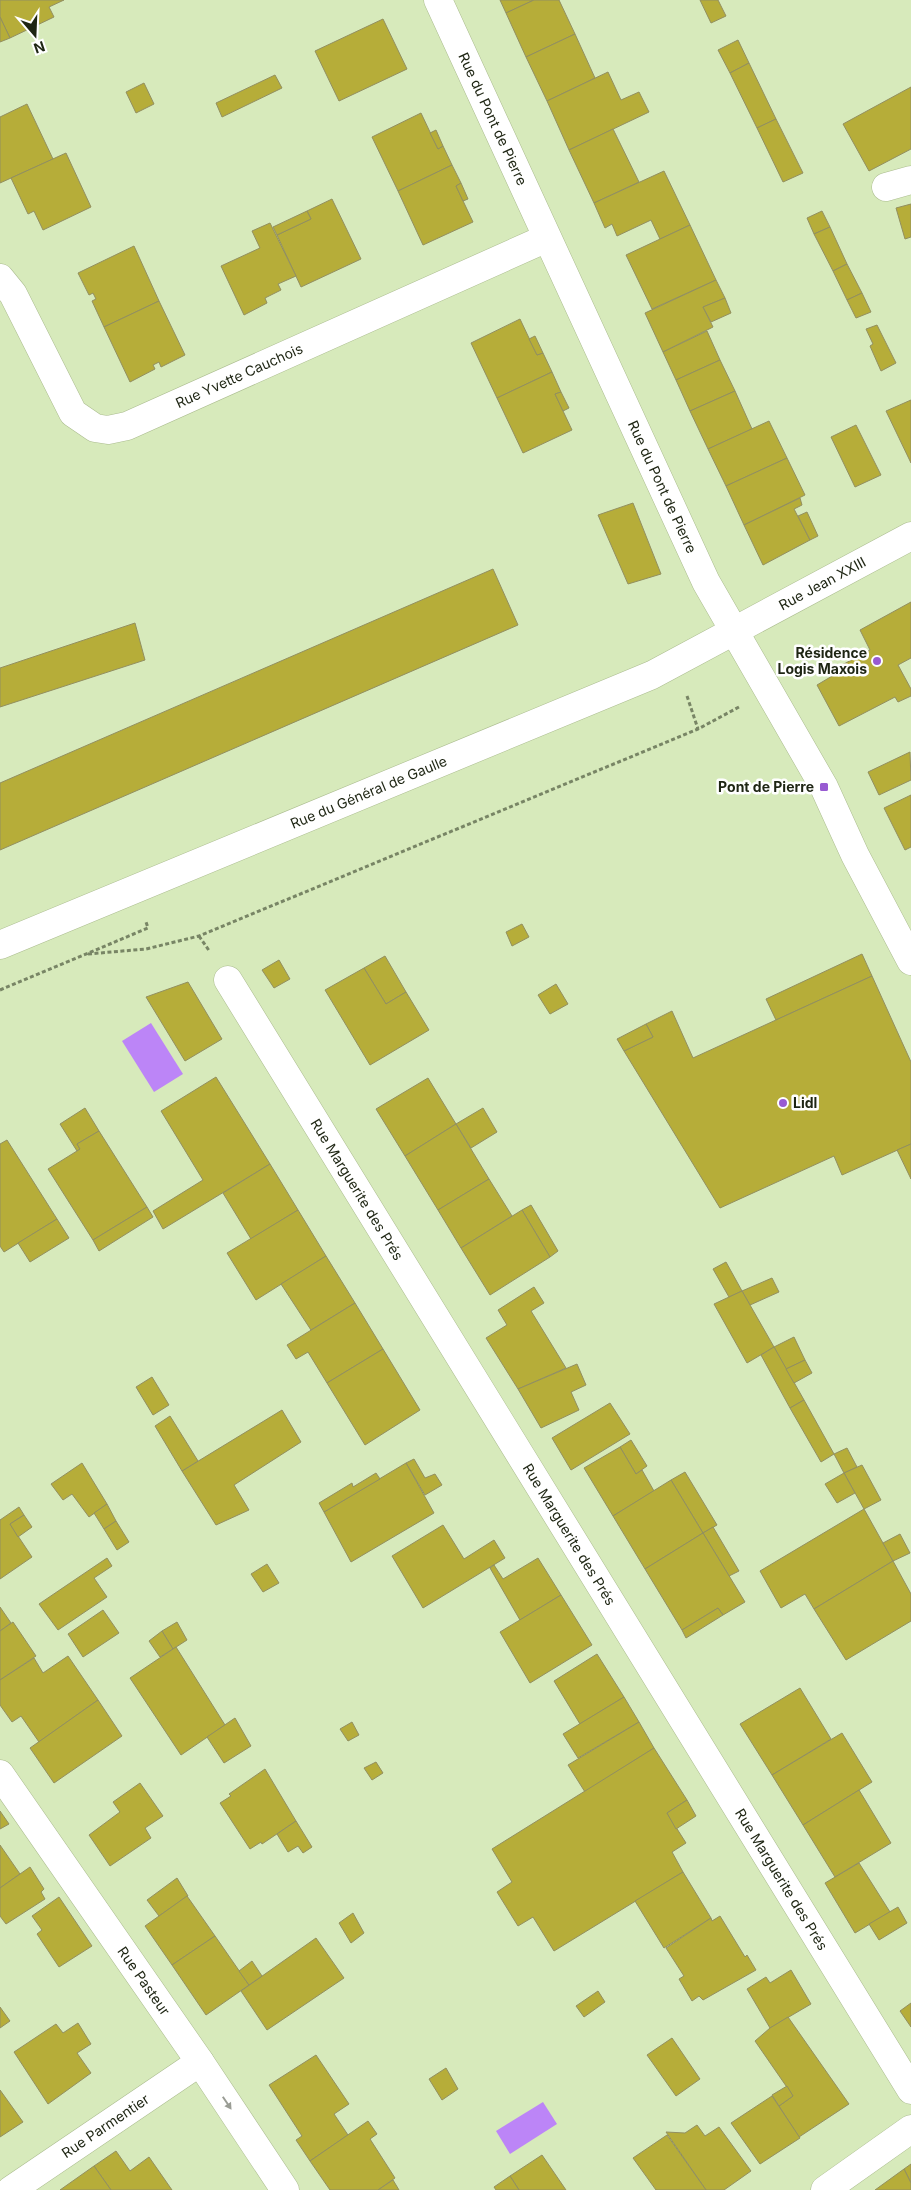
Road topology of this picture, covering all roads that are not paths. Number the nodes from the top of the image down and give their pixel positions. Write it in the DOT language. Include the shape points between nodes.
graph roads {
  1 [pos="438,0"];
  2 [pos="547,238"];
  3 [pos="0,278"];
  4 [pos="911,536"];
  5 [pos="734,632"];
  6 [pos="0,945"];
  7 [pos="911,961"];
  8 [pos="228,980"];
  9 [pos="0,1774"];
  10 [pos="200,2062"];
  11 [pos="911,2090"];
  12 [pos="911,2128"];
  13 [pos="11,2190"];
  14 [pos="285,2190"];
  15 [pos="825,2190"];
  1 -- 2 [label="street, Rue du Pont de Pierre"];
  2 -- 3 [label="street, Rue Yvette Cauchois" via="127,426 108,430 84,423 73,413 13,294"];
  2 -- 5 [label="street, Rue du Pont de Pierre" via="703,575"];
  4 -- 5 [label="street, Rue Jean XXIII"];
  5 -- 6 [label="street, Rue du Général de Gaulle" via="652,674"];
  5 -- 7 [label="street, Rue du Pont de Pierre" via="824,788"];
  8 -- 11 [label="street, Rue Marguerite des Prés"];
  9 -- 10 [label="street, Rue Pasteur"];
  10 -- 13 [label="street, Rue Parmentier"];
  10 -- 14 [label="street, Rue Pasteur, one-way"];
  12 -- 15 [label="street"];
}
